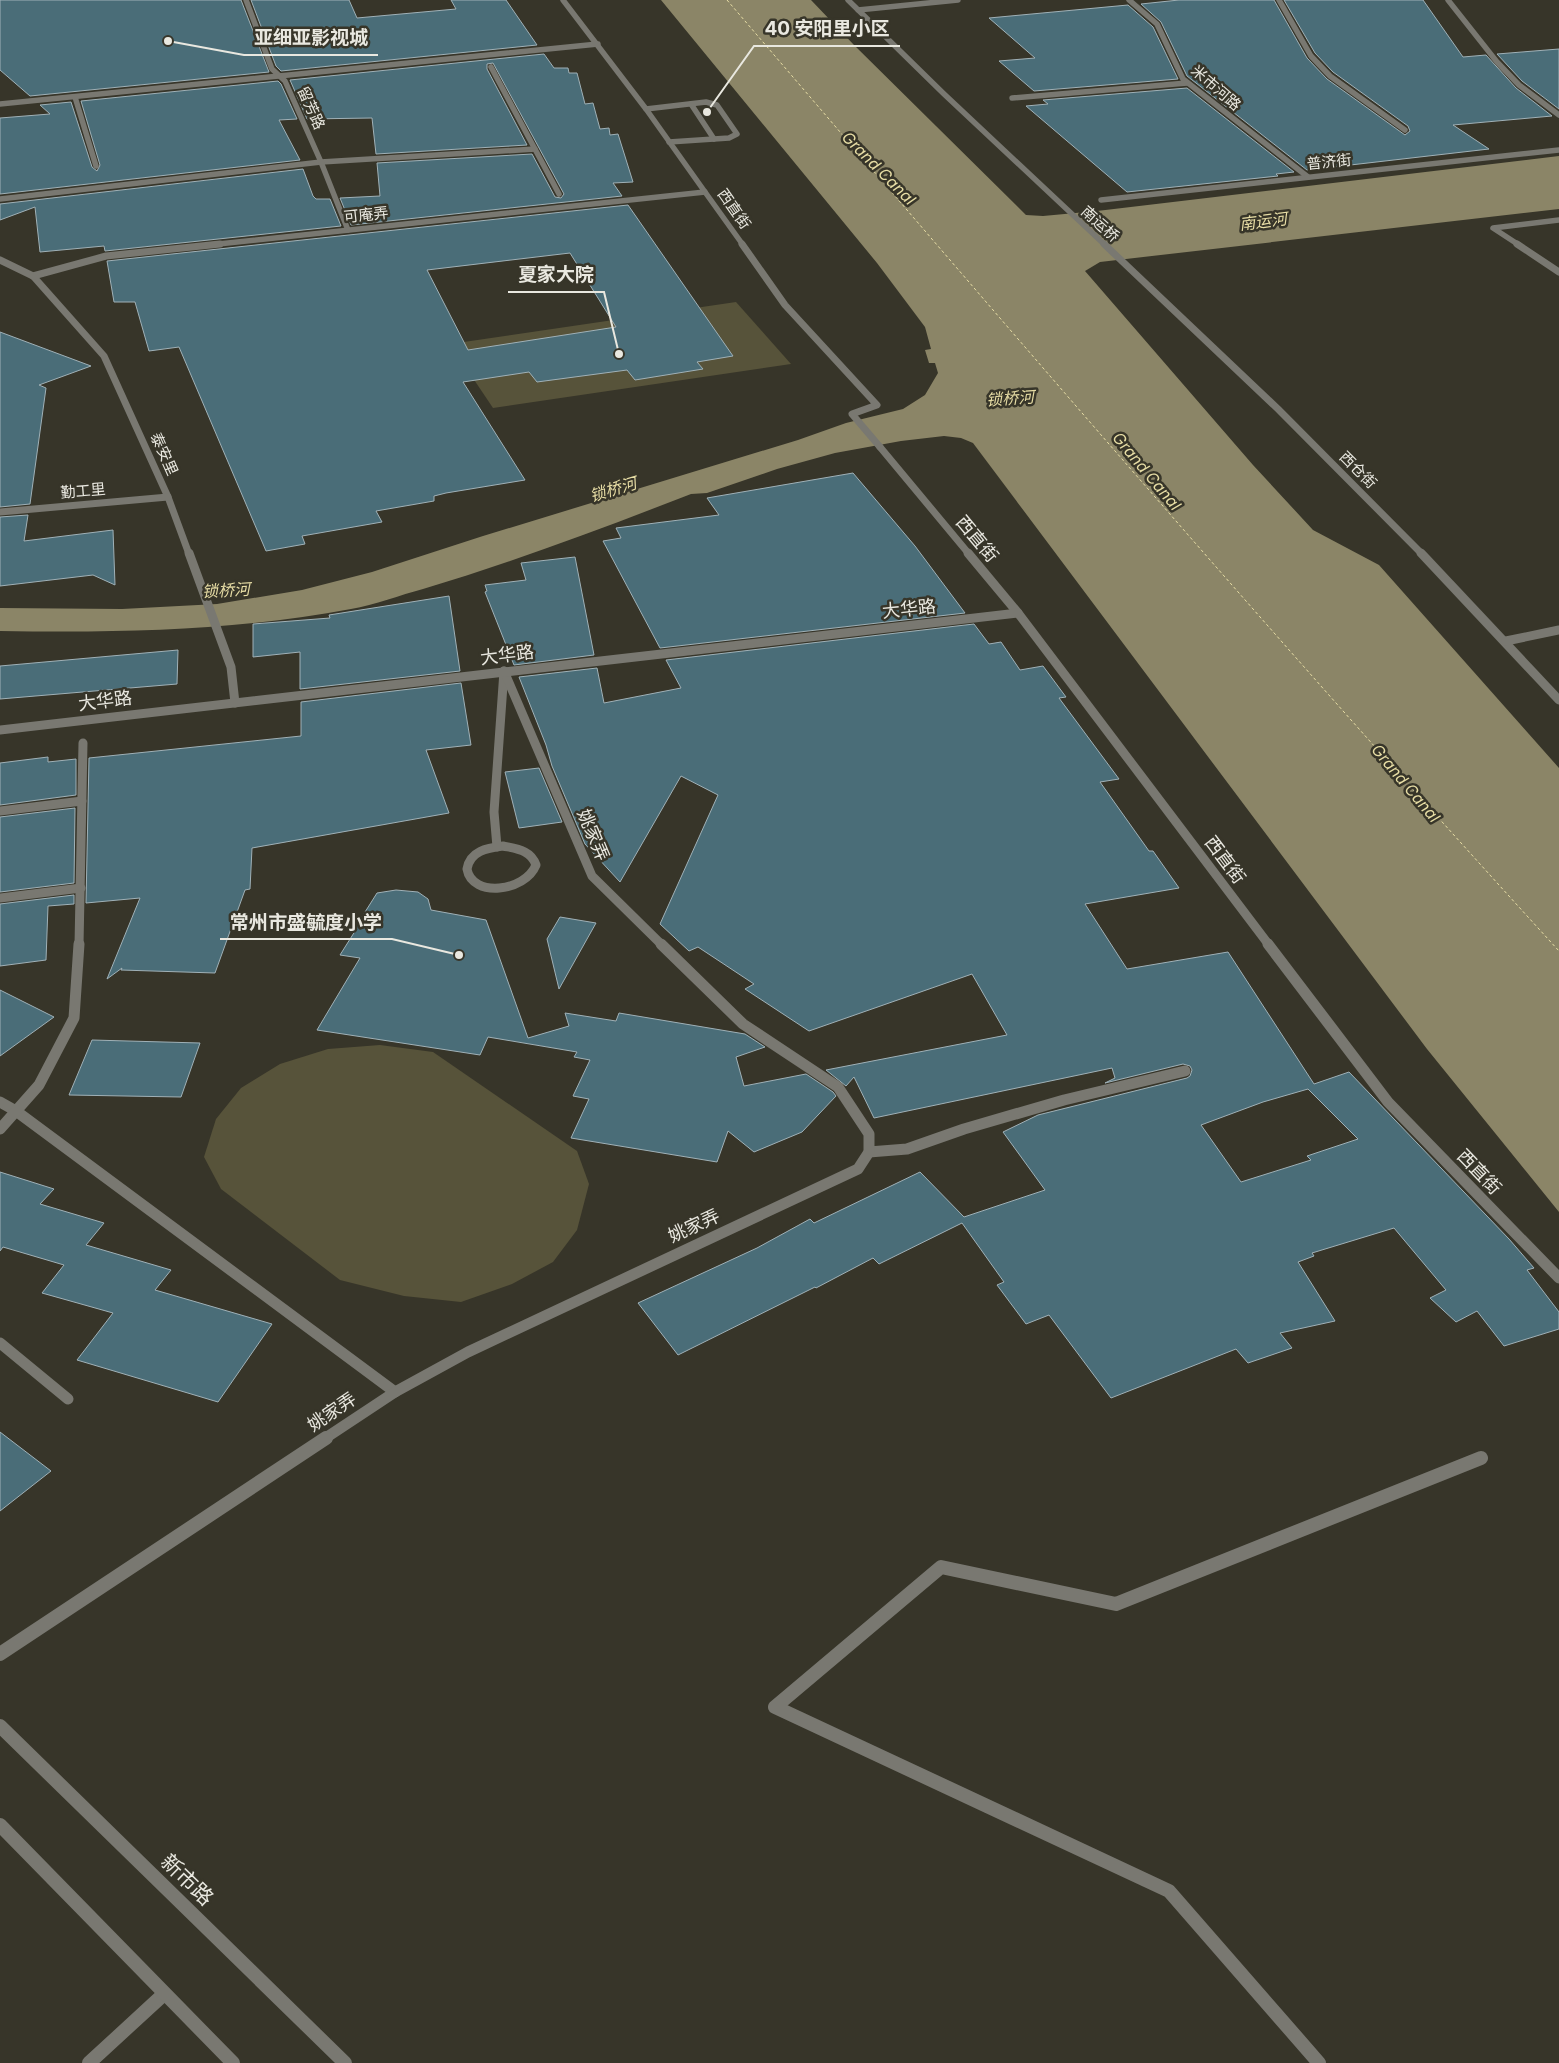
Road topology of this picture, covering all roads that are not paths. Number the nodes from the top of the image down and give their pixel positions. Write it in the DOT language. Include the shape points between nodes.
graph roads {
  1 [pos="246,0"];
  2 [pos="563,0"];
  3 [pos="848,0"];
  4 [pos="958,0"];
  5 [pos="1128,0"];
  6 [pos="1279,0"];
  7 [pos="1448,0"];
  8 [pos="858,10"];
  9 [pos="598,44"];
  10 [pos="491,67"];
  11 [pos="279,75"];
  12 [pos="1187,83"];
  13 [pos="75,97"];
  14 [pos="1012,98"];
  15 [pos="0,104"];
  16 [pos="691,104"];
  17 [pos="646,108"];
  18 [pos="1559,115"];
  19 [pos="1405,130"];
  20 [pos="714,139"];
  21 [pos="669,142"];
  22 [pos="535,149"];
  23 [pos="1559,150"];
  24 [pos="321,162"];
  25 [pos="96,166"];
  26 [pos="1308,177"];
  27 [pos="705,192"];
  28 [pos="559,194"];
  29 [pos="0,199"];
  30 [pos="1101,200"];
  31 [pos="1559,220"];
  32 [pos="348,230"];
  33 [pos="0,260"];
  34 [pos="1129,267"];
  35 [pos="1559,272"];
  36 [pos="33,276"];
  37 [pos="168,497"];
  38 [pos="0,512"];
  39 [pos="1018,613"];
  40 [pos="1559,630"];
  41 [pos="1506,642"];
  42 [pos="504,671"];
  43 [pos="1559,700"];
  44 [pos="234,703"];
  45 [pos="0,730"];
  46 [pos="83,743"];
  47 [pos="82,801"];
  48 [pos="0,811"];
  49 [pos="497,846"];
  50 [pos="80,888"];
  51 [pos="0,898"];
  52 [pos="1185,1071"];
  53 [pos="0,1102"];
  54 [pos="16,1111"];
  55 [pos="0,1129"];
  56 [pos="869,1152"];
  57 [pos="1559,1278"];
  58 [pos="0,1343"];
  59 [pos="395,1392"];
  60 [pos="68,1399"];
  61 [pos="1481,1458"];
  62 [pos="0,1654"];
  63 [pos="0,1726"];
  64 [pos="0,1825"];
  65 [pos="164,1994"];
  66 [pos="89,2063"];
  67 [pos="233,2063"];
  68 [pos="345,2063"];
  69 [pos="1319,2063"];
  1 -- 11 [label="street, 留芳路" via="272,69"];
  2 -- 9 [label="street, 西直街"];
  3 -- 8 [label="street, 南运桥"];
  4 -- 8 [label="street"];
  5 -- 12 [label="street, 米市河路" via="1157,24"];
  6 -- 19 [label="street" via="1311,56 1330,76"];
  7 -- 18 [label="street" via="1492,57 1519,85"];
  8 -- 34 [label="street, 南运桥"];
  9 -- 11 [label="street"];
  9 -- 17 [label="street, 西直街"];
  10 -- 22 [label="street"];
  11 -- 13 [label="street"];
  11 -- 24 [label="street, 留芳路" via="285,81"];
  12 -- 14 [label="street"];
  12 -- 26 [label="street, 米市河路"];
  13 -- 15 [label="street"];
  13 -- 25 [label="street"];
  16 -- 17 [label="street"];
  16 -- 20 [label="street"];
  16 -- 20 [label="street" via="706,102 717,105 737,134"];
  17 -- 21 [label="street, 西直街"];
  20 -- 21 [label="street"];
  21 -- 27 [label="street, 西直街"];
  22 -- 24 [label="street"];
  22 -- 28 [label="street"];
  23 -- 26 [label="street, 普济街"];
  24 -- 29 [label="street"];
  24 -- 32 [label="street, 留芳路"];
  26 -- 30 [label="street, 普济街"];
  27 -- 32 [label="street, 可庵弄"];
  27 -- 39 [label="street, 西直街" via="785,305 877,405 852,414"];
  31 -- 35 [label="street" via="1493,228"];
  32 -- 36 [label="street, 可庵弄" via="106,256"];
  33 -- 36 [label="street, 泰安里"];
  34 -- 41 [label="street, 西仓街" via="1366,497"];
  36 -- 37 [label="street, 泰安里" via="104,356"];
  37 -- 38 [label="street, 勤工里"];
  37 -- 44 [label="street, 泰安里" via="231,667"];
  39 -- 42 [label="street, 大华路"];
  39 -- 57 [label="street, 西直街" via="1388,1102"];
  40 -- 41 [label="street"];
  41 -- 43 [label="street, 西仓街"];
  42 -- 44 [label="street, 大华路"];
  42 -- 49 [label="street" via="494,812"];
  42 -- 56 [label="street, 姚家弄" via="592,876 743,1024 838,1087 868,1134"];
  44 -- 45 [label="street, 大华路"];
  46 -- 47 [label="street"];
  47 -- 48 [label="street"];
  47 -- 50 [label="street"];
  49 -- 49 [label="street" via="481,850 467,862 467,876 473,882 505,888 516,886 533,875 536,861 532,855 515,847"];
  50 -- 51 [label="street"];
  50 -- 54 [label="street" via="74,1018 39,1085"];
  52 -- 56 [label="street" via="1064,1100 907,1149"];
  53 -- 54 [label="street"];
  54 -- 55 [label="street"];
  54 -- 59 [label="street"];
  56 -- 59 [label="street, 姚家弄" via="858,1169 468,1352"];
  58 -- 60 [label="street"];
  59 -- 62 [label="street, 姚家弄"];
  61 -- 69 [label="street" via="1116,1604 941,1567 775,1707 1169,1891"];
  63 -- 68 [label="street, 新市路"];
  64 -- 65 [label="street"];
  65 -- 66 [label="street"];
  65 -- 67 [label="street"];
}
